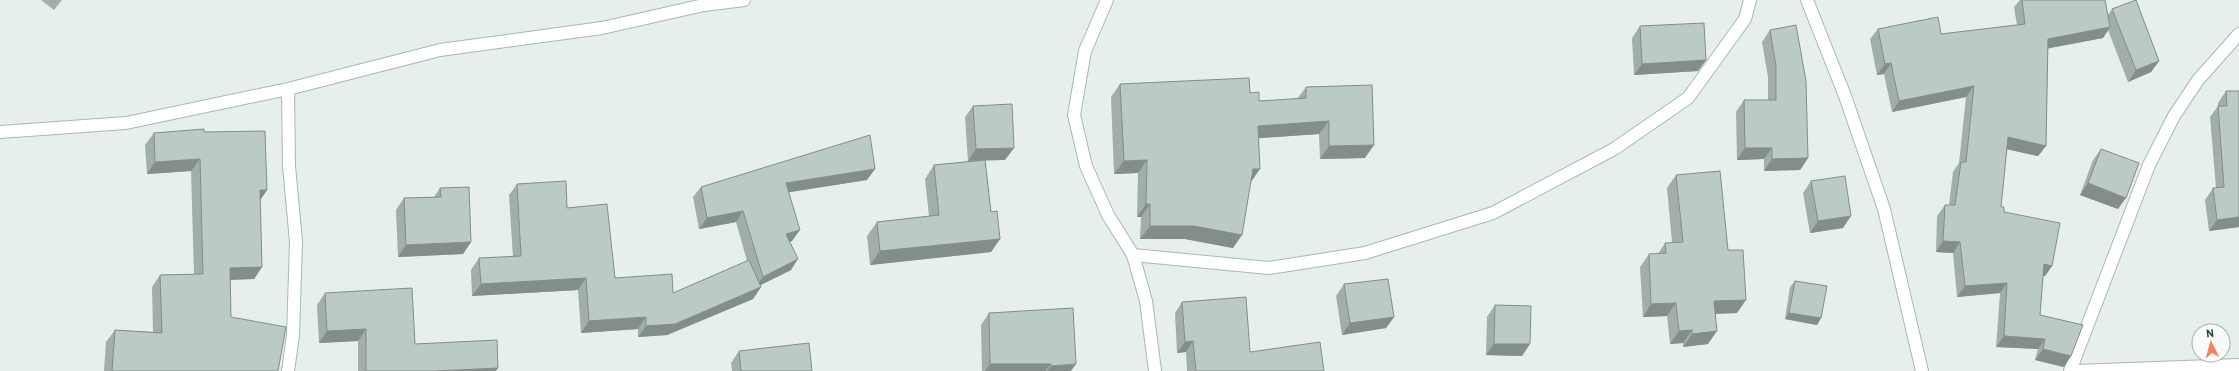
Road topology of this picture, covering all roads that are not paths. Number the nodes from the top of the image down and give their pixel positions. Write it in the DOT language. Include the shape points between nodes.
graph roads {
  1 [pos="744,0"];
  2 [pos="1107,0"];
  3 [pos="1750,0"];
  4 [pos="1807,0"];
  5 [pos="2239,34"];
  6 [pos="288,89"];
  7 [pos="0,132"];
  8 [pos="1134,255"];
  9 [pos="2239,365"];
  10 [pos="288,371"];
  11 [pos="1155,371"];
  12 [pos="1922,371"];
  13 [pos="2070,371"];
  14 [pos="2075,371"];
  1 -- 6 [label="street" via="704,5 602,28 440,50"];
  2 -- 8 [label="street" via="1085,51 1074,115 1086,166 1108,215"];
  3 -- 8 [label="street" via="1745,18 1688,98 1614,149 1493,213 1365,254 1269,268"];
  4 -- 12 [label="street" via="1845,96 1884,209"];
  5 -- 13 [label="street" via="2198,80 2174,116 2153,158"];
  6 -- 7 [label="street" via="126,123"];
  6 -- 10 [label="street" via="290,166 296,242 293,335"];
  8 -- 11 [label="street" via="1146,301"];
  9 -- 14 [label="street"];
}
